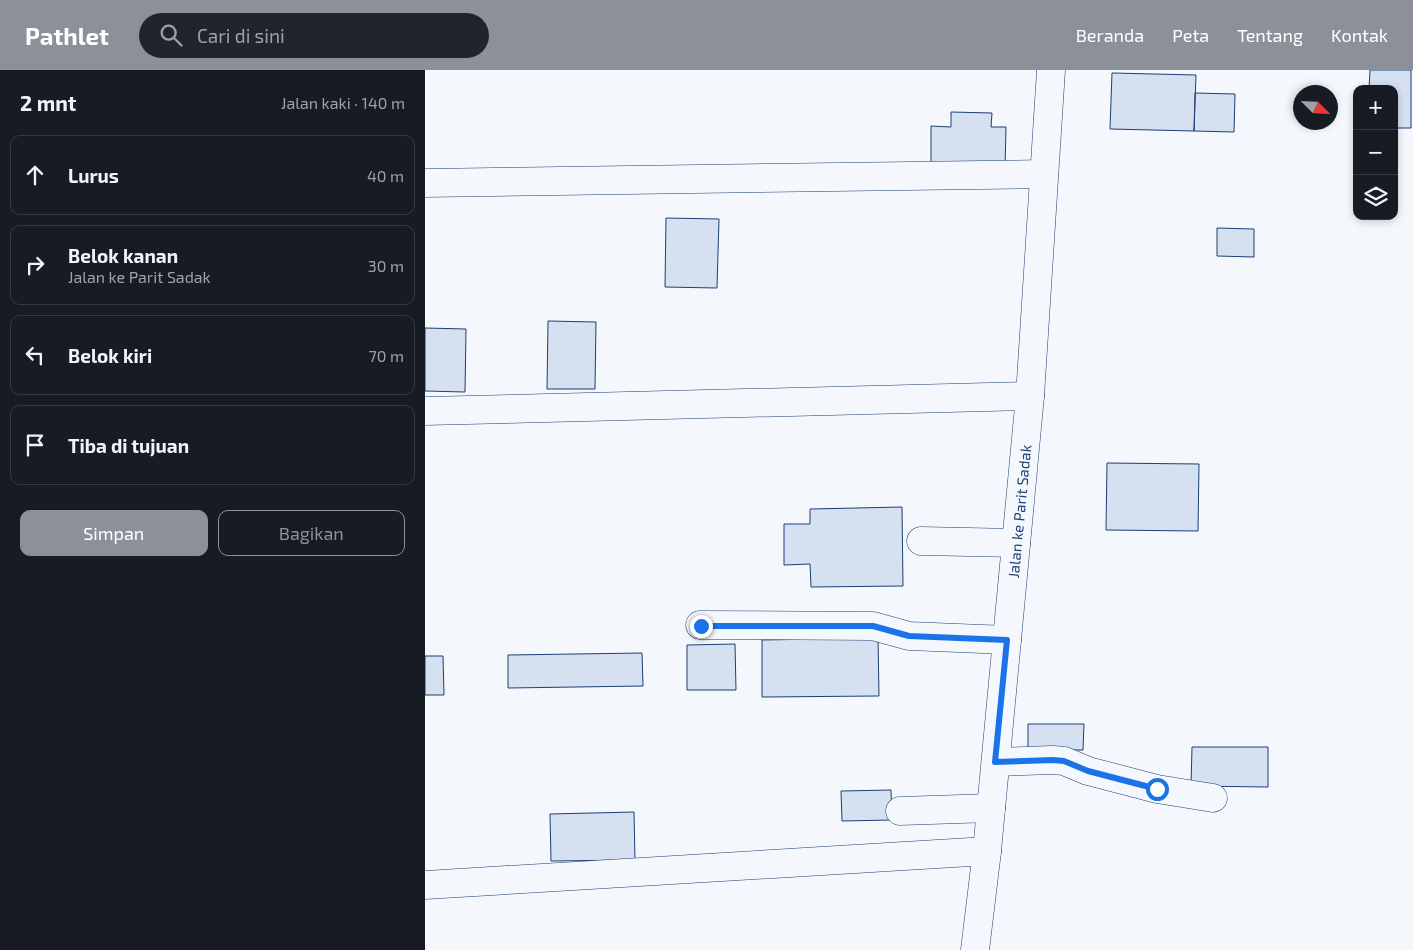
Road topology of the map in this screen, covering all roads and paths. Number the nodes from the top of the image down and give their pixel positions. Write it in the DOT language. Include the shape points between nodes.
graph roads {
  1 [pos="1051,70"];
  2 [pos="1044,174"];
  3 [pos="425,183"];
  4 [pos="1031,396"];
  5 [pos="425,411"];
  6 [pos="921,541"];
  7 [pos="1016,543"];
  8 [pos="701,626"];
  9 [pos="1007,640"];
  10 [pos="995,762"];
  11 [pos="1213,798"];
  12 [pos="991,808"];
  13 [pos="900,811"];
  14 [pos="987,851"];
  15 [pos="425,885"];
  16 [pos="975,950"];
  1 -- 2 [label="street, Jalan ke Parit Sadak"];
  2 -- 3 [label="street"];
  2 -- 4 [label="street, Jalan ke Parit Sadak"];
  4 -- 5 [label="street"];
  4 -- 7 [label="street, Jalan ke Parit Sadak"];
  6 -- 7 [label="street"];
  7 -- 9 [label="street, Jalan ke Parit Sadak"];
  8 -- 9 [label="street" via="873,626 909,636"];
  9 -- 10 [label="street, Jalan ke Parit Sadak"];
  10 -- 11 [label="street" via="1064,761 1088,771 1157,789"];
  10 -- 12 [label="street, Jalan ke Parit Sadak"];
  12 -- 13 [label="street"];
  12 -- 14 [label="street, Jalan ke Parit Sadak"];
  14 -- 15 [label="street"];
  14 -- 16 [label="street, Jalan ke Parit Sadak"];
}
